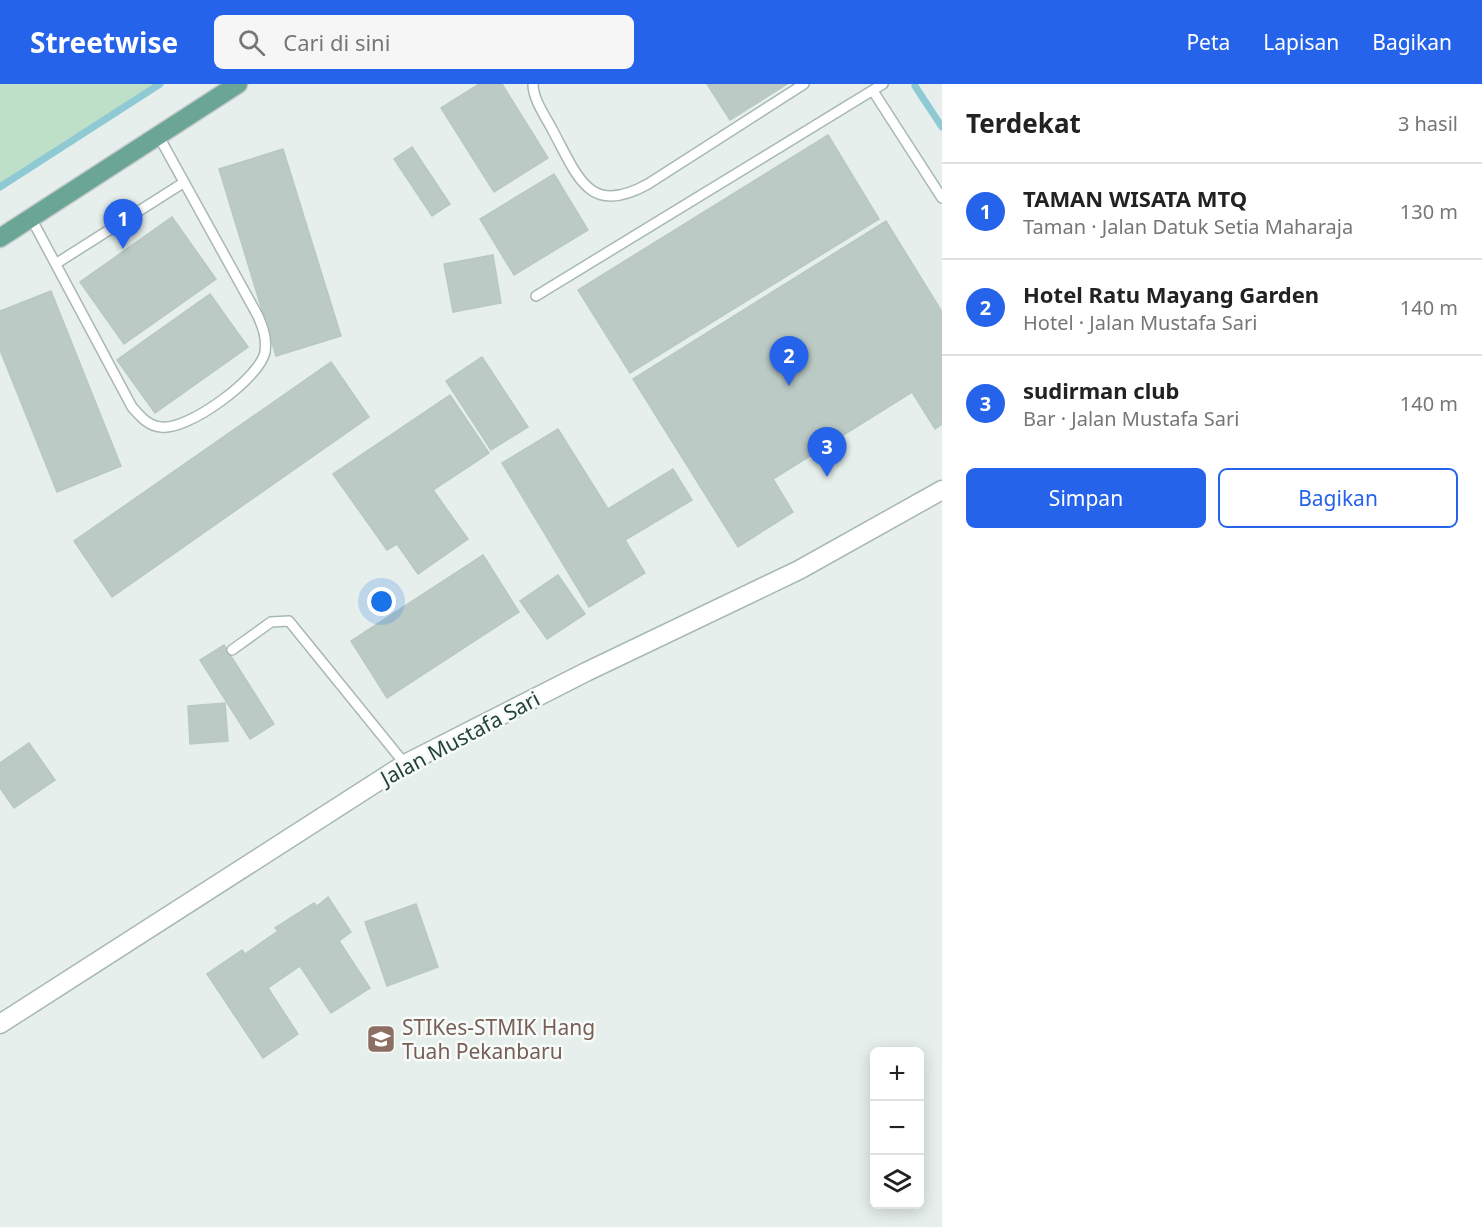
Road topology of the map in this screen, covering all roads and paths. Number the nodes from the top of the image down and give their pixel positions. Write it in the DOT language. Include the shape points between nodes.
graph roads {
  1 [pos="238,84"];
  2 [pos="533,84"];
  3 [pos="804,84"];
  4 [pos="883,84"];
  5 [pos="873,91"];
  6 [pos="158,135"];
  7 [pos="183,183"];
  8 [pos="942,198"];
  9 [pos="31,218"];
  10 [pos="0,238"];
  11 [pos="57,263"];
  12 [pos="536,296"];
  13 [pos="942,490"];
  14 [pos="232,650"];
  15 [pos="405,764"];
  16 [pos="0,1024"];
  1 -- 6 [label="main road"];
  2 -- 3 [label="lane" via="537,101 576,173 592,192 612,198 629,195 648,184"];
  4 -- 5 [label="lane"];
  5 -- 8 [label="lane"];
  5 -- 12 [label="lane"];
  6 -- 7 [label="lane"];
  6 -- 9 [label="main road"];
  7 -- 11 [label="lane"];
  7 -- 11 [label="lane" via="266,337 265,354 256,371 209,408 178,426 160,428 143,420"];
  9 -- 10 [label="main road"];
  9 -- 11 [label="lane"];
  13 -- 15 [label="street, Jalan Mustafa Sari" via="799,570"];
  14 -- 15 [label="lane" via="271,622 290,621"];
  15 -- 16 [label="street, Jalan Mustafa Sari"];
}
